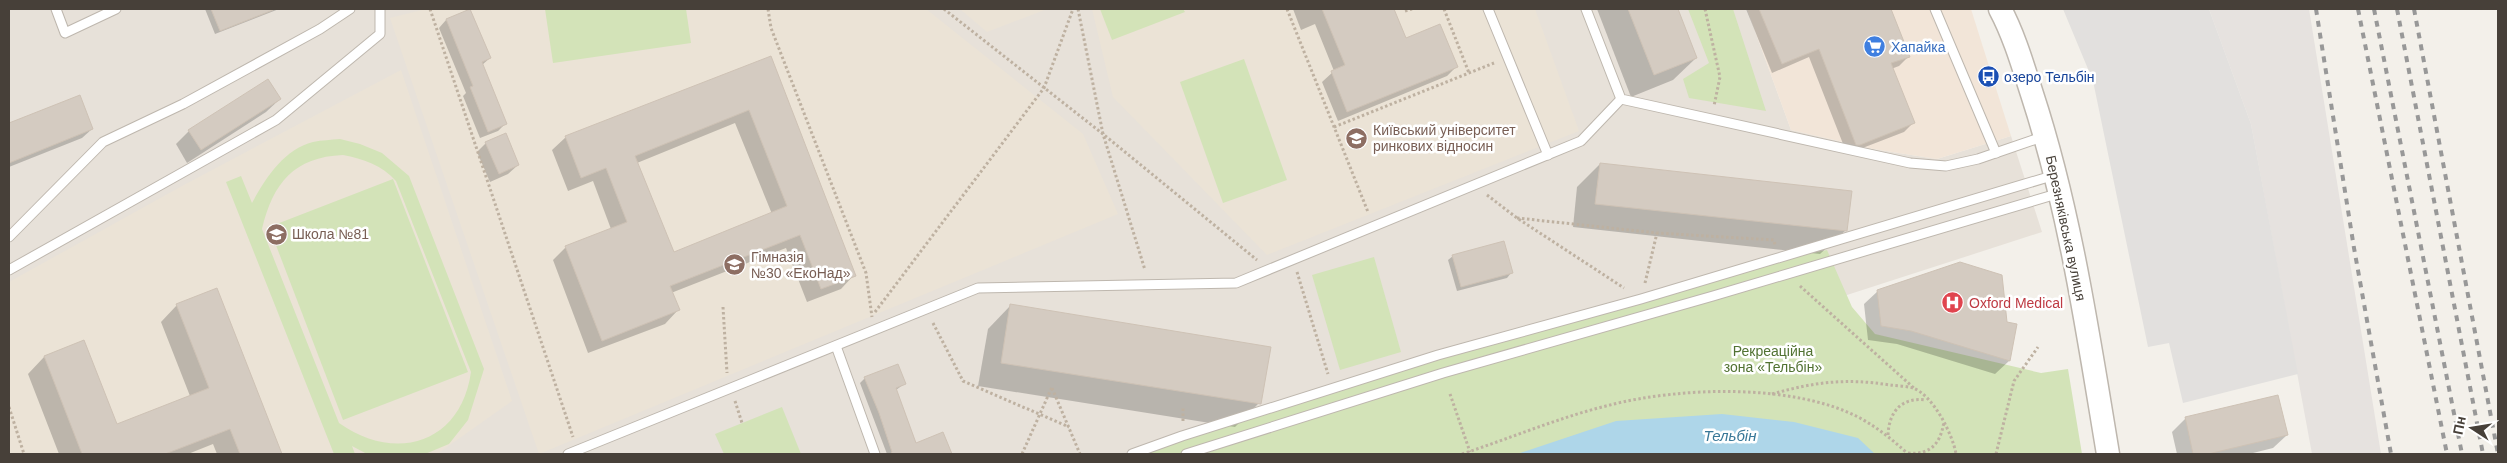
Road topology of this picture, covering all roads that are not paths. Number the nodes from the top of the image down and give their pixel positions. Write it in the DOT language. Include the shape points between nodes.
graph roads {
  1 [pos="56,9"];
  2 [pos="116,9"];
  3 [pos="350,9"];
  4 [pos="380,9"];
  5 [pos="1488,9"];
  6 [pos="1586,9"];
  7 [pos="1936,9"];
  8 [pos="2000,9"];
  9 [pos="1621,99"];
  10 [pos="2046,136"];
  11 [pos="1996,153"];
  12 [pos="1548,155"];
  13 [pos="2058,184"];
  14 [pos="9,237"];
  15 [pos="9,270"];
  16 [pos="836,346"];
  17 [pos="573,452"];
  18 [pos="875,454"];
  19 [pos="1132,454"];
  20 [pos="1186,454"];
  21 [pos="2108,454"];
  1 -- 2 [label="lane" via="65,33"];
  3 -- 14 [label="lane" via="320,29 183,104 103,142"];
  4 -- 15 [label="lane" via="380,34 276,120"];
  5 -- 12 [label="lane"];
  6 -- 9 [label="lane"];
  7 -- 11 [label="lane"];
  8 -- 10 [label="street, Березняківська вулиця"];
  9 -- 11 [label="lane" via="1910,163 1946,166"];
  9 -- 12 [label="lane" via="1581,141"];
  10 -- 11 [label="lane"];
  10 -- 13 [label="street, Березняківська вулиця"];
  12 -- 16 [label="lane" via="1236,283 978,288"];
  13 -- 19 [label="lane" via="1778,258 1438,355"];
  13 -- 20 [label="lane" via="1783,275 1443,373"];
  13 -- 21 [label="street, Березняківська вулиця"];
  16 -- 17 [label="lane"];
  16 -- 18 [label="lane"];
}
